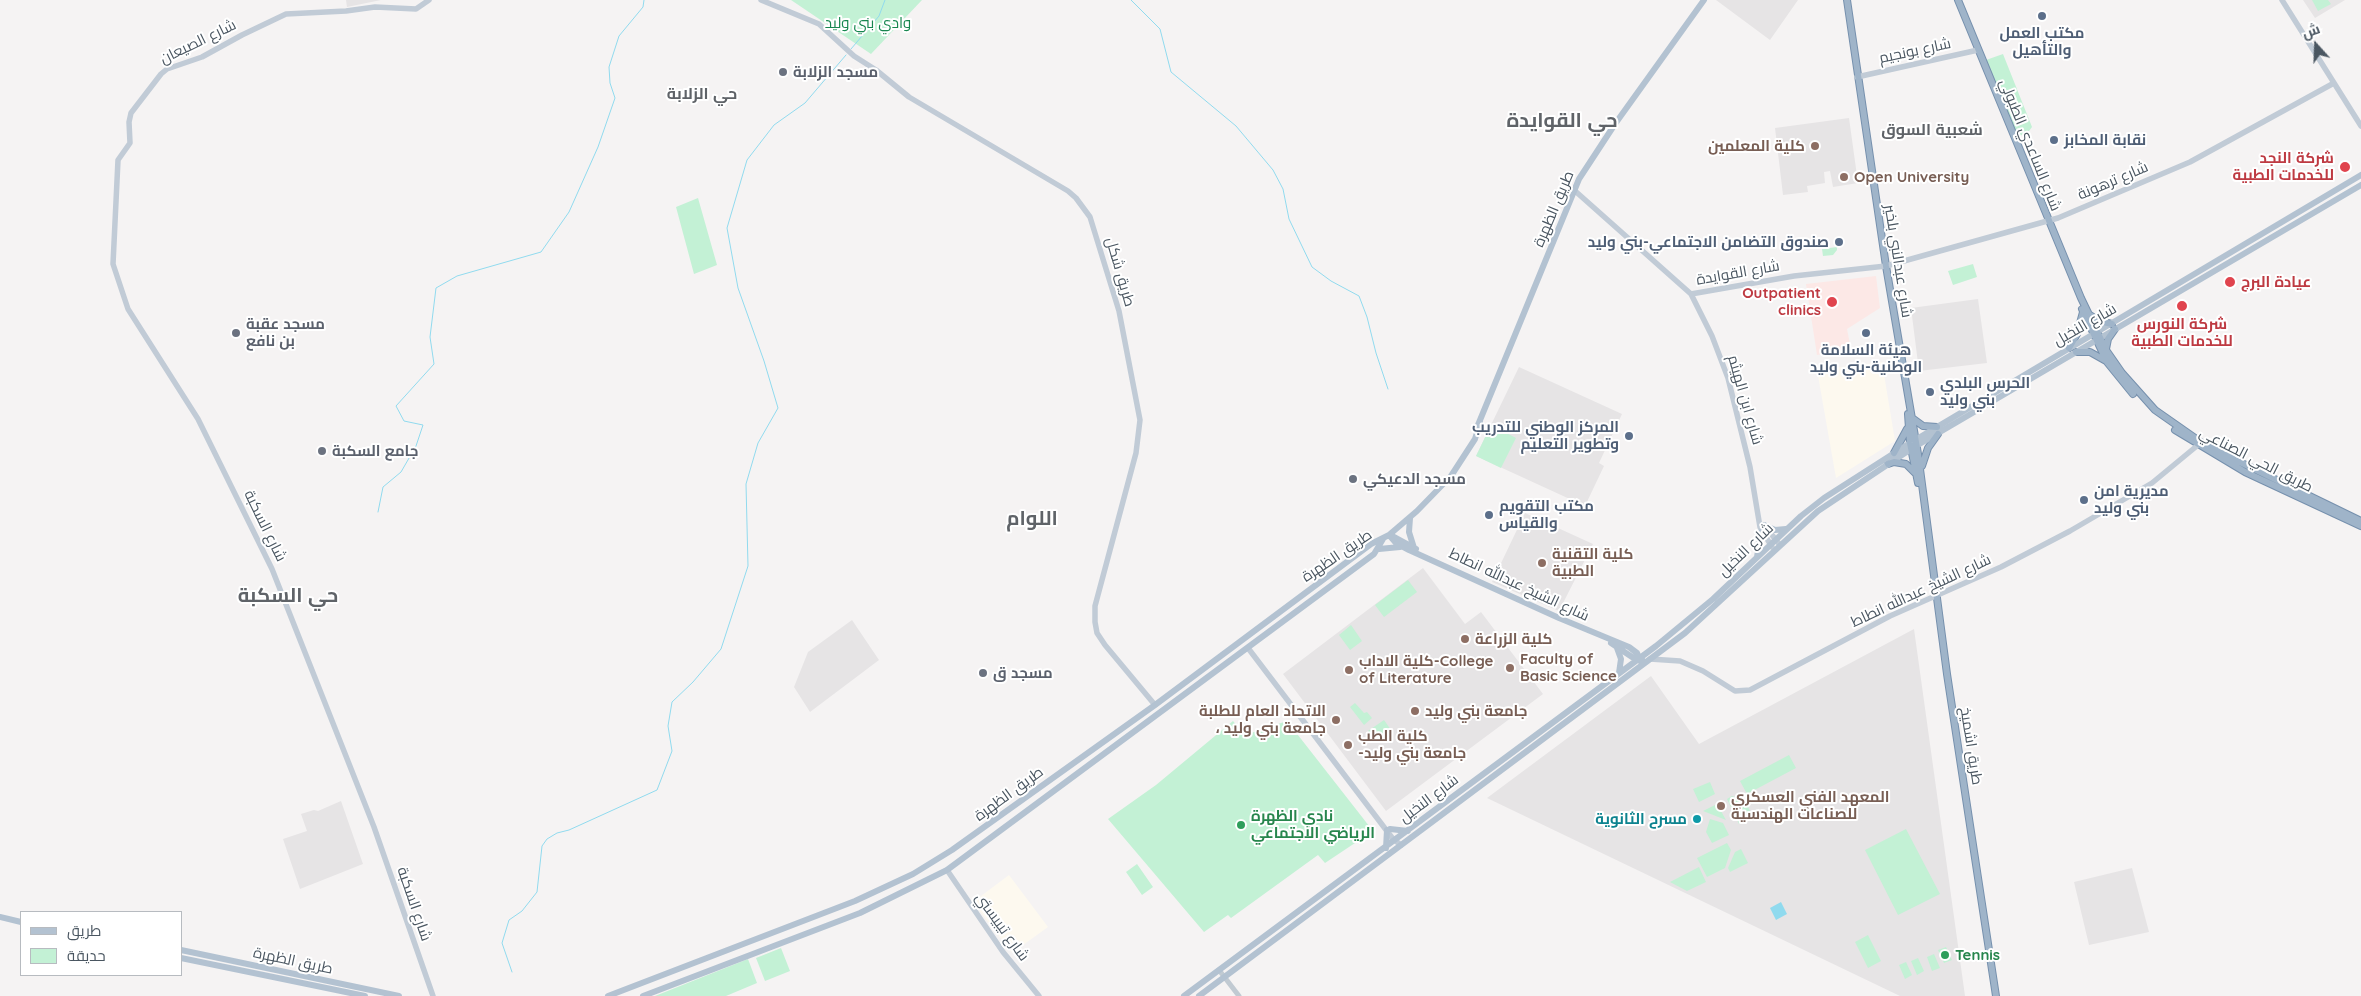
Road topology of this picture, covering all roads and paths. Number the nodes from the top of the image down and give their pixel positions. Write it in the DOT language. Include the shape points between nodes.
graph roads {
  1 [pos="429,0"];
  2 [pos="762,0"];
  3 [pos="1704,0"];
  4 [pos="1847,0"];
  5 [pos="1958,0"];
  6 [pos="2282,0"];
  7 [pos="1978,50"];
  8 [pos="1857,77"];
  9 [pos="2334,83"];
  10 [pos="2361,126"];
  11 [pos="118,160"];
  12 [pos="2361,175"];
  13 [pos="2361,185"];
  14 [pos="1574,190"];
  15 [pos="2047,221"];
  16 [pos="1886,266"];
  17 [pos="1691,294"];
  18 [pos="2086,312"];
  19 [pos="2113,327"];
  20 [pos="2096,336"];
  21 [pos="2069,348"];
  22 [pos="2106,350"];
  23 [pos="2076,352"];
  24 [pos="2107,362"];
  25 [pos="1909,407"];
  26 [pos="1912,418"];
  27 [pos="1908,426"];
  28 [pos="1938,430"];
  29 [pos="1913,444"];
  30 [pos="2198,445"];
  31 [pos="1894,452"];
  32 [pos="1888,464"];
  33 [pos="1919,475"];
  34 [pos="1410,518"];
  35 [pos="1760,518"];
  36 [pos="2361,521"];
  37 [pos="1764,525"];
  38 [pos="2361,526"];
  39 [pos="1787,528"];
  40 [pos="1761,532"];
  41 [pos="1386,537"];
  42 [pos="1775,545"];
  43 [pos="1403,547"];
  44 [pos="1379,548"];
  45 [pos="1415,549"];
  46 [pos="1423,555"];
  47 [pos="1756,558"];
  48 [pos="1936,594"];
  49 [pos="1604,638"];
  50 [pos="1616,646"];
  51 [pos="1656,646"];
  52 [pos="1248,648"];
  53 [pos="1632,649"];
  54 [pos="1650,659"];
  55 [pos="1640,662"];
  56 [pos="1619,673"];
  57 [pos="1154,705"];
  58 [pos="1388,829"];
  59 [pos="1408,832"];
  60 [pos="1398,842"];
  61 [pos="1386,848"];
  62 [pos="947,870"];
  63 [pos="0,917"];
  64 [pos="20,922"];
  65 [pos="182,950"];
  66 [pos="182,958"];
  67 [pos="1219,970"];
  68 [pos="1224,977"];
  69 [pos="364,996"];
  70 [pos="399,996"];
  71 [pos="433,996"];
  72 [pos="608,996"];
  73 [pos="643,996"];
  74 [pos="1039,996"];
  75 [pos="1184,996"];
  76 [pos="1199,996"];
  77 [pos="1239,996"];
  78 [pos="1996,996"];
  1 -- 11 [label="main road, شارع الصيعان" via="416,10 375,7 286,14 202,57 167,69 147,89 131,113 128,122 130,143"];
  2 -- 57 [label="main road, طريق شكل" via="819,24 854,56 908,97 1068,192 1090,217 1119,311 1140,420 1138,443 1095,606 1094,622 1105,645"];
  3 -- 14 [label="main road, طريق الظهرة" via="1615,124"];
  4 -- 8 [label="highway, شارع عبدالنبي بلخير"];
  5 -- 7 [label="highway, شارع الساعدي الطبولي"];
  6 -- 9 [label="main road"];
  7 -- 8 [label="main road, شارع بونجيم"];
  7 -- 15 [label="highway, شارع الساعدي الطبولي"];
  8 -- 16 [label="highway, شارع عبدالنبي بلخير"];
  9 -- 10 [label="main road"];
  9 -- 15 [label="main road, شارع ترهونة" via="2190,162"];
  11 -- 71 [label="main road, شارع السكبة" via="113,264 128,309 198,419 272,569 374,827"];
  12 -- 19 [label="main road, شارع النخيل"];
  13 -- 19 [label="main road, شارع النخيل"];
  14 -- 17 [label="main road, شارع القوايدة"];
  14 -- 34 [label="main road, طريق الظهرة" via="1480,422 1443,484"];
  15 -- 16 [label="main road, شارع ترهونة"];
  15 -- 18 [label="highway, شارع الساعدي الطبولي"];
  16 -- 17 [label="main road, شارع القوايدة" via="1794,276"];
  16 -- 25 [label="highway, شارع عبدالنبي بلخير"];
  17 -- 35 [label="main road, شارع ابن الهيثم" via="1728,378"];
  18 -- 19 [label="highway"];
  18 -- 20 [label="highway, شارع الساعدي الطبولي"];
  18 -- 21 [label="highway"];
  19 -- 20 [label="main road, شارع النخيل"];
  19 -- 22 [label="highway"];
  20 -- 21 [label="main road, شارع النخيل"];
  20 -- 22 [label="highway, طريق الحي الصناعي"];
  20 -- 23 [label="main road, شارع النخيل"];
  20 -- 24 [label="highway, طريق الحي الصناعي"];
  21 -- 28 [label="main road, شارع النخيل"];
  22 -- 36 [label="highway, طريق الحي الصناعي" via="2137,392 2183,431 2261,474"];
  23 -- 24 [label="highway" via="2090,352"];
  23 -- 28 [label="main road, شارع النخيل"];
  24 -- 30 [label="highway, طريق الحي الصناعي" via="2153,413"];
  25 -- 26 [label="highway"];
  25 -- 27 [label="highway"];
  26 -- 28 [label="highway" via="1923,426"];
  26 -- 29 [label="highway"];
  27 -- 29 [label="highway"];
  27 -- 31 [label="highway"];
  28 -- 29 [label="main road, شارع النخيل"];
  28 -- 33 [label="highway" via="1924,456"];
  29 -- 31 [label="main road, شارع النخيل"];
  29 -- 32 [label="main road, شارع النخيل"];
  29 -- 33 [label="highway, طريق اشميخ"];
  30 -- 38 [label="highway, طريق الحي الصناعي" via="2245,472"];
  30 -- 48 [label="main road, شارع الشيخ عبدالله انطاط" via="2152,483 2121,502 2018,559"];
  31 -- 39 [label="main road, شارع النخيل" via="1824,498"];
  32 -- 33 [label="highway" via="1906,464"];
  32 -- 42 [label="main road, شارع النخيل" via="1818,511"];
  33 -- 48 [label="highway, طريق اشميخ"];
  34 -- 41 [label="main road, طريق الظهرة"];
  34 -- 45 [label="main road" via="1410,536"];
  35 -- 37 [label="main road"];
  35 -- 40 [label="main road"];
  37 -- 39 [label="main road" via="1775,530"];
  37 -- 42 [label="main road"];
  39 -- 42 [label="main road, شارع النخيل"];
  40 -- 42 [label="main road"];
  40 -- 47 [label="main road"];
  41 -- 43 [label="main road, شارع الشيخ عبدالله انطاط"];
  41 -- 44 [label="main road, طريق الظهرة"];
  41 -- 45 [label="main road, شارع الشيخ عبدالله انطاط"];
  41 -- 57 [label="main road, طريق الظهرة" via="1371,544"];
  42 -- 47 [label="main road, شارع النخيل"];
  42 -- 54 [label="main road, شارع النخيل" via="1705,616"];
  43 -- 44 [label="main road"];
  43 -- 46 [label="main road, شارع الشيخ عبدالله انطاط"];
  44 -- 52 [label="main road, طريق الظهرة"];
  45 -- 46 [label="main road, شارع الشيخ عبدالله انطاط"];
  46 -- 49 [label="main road, شارع الشيخ عبدالله انطاط"];
  47 -- 51 [label="main road, شارع النخيل"];
  48 -- 54 [label="main road, شارع الشيخ عبدالله انطاط" via="1746,692 1732,690 1687,664"];
  48 -- 78 [label="highway, طريق اشميخ"];
  49 -- 50 [label="main road, شارع الشيخ عبدالله انطاط"];
  49 -- 53 [label="main road, شارع الشيخ عبدالله انطاط"];
  50 -- 55 [label="main road, شارع الشيخ عبدالله انطاط"];
  50 -- 56 [label="main road" via="1621,660"];
  51 -- 53 [label="main road"];
  51 -- 55 [label="main road, شارع النخيل"];
  52 -- 58 [label="main road"];
  52 -- 62 [label="main road, طريق الظهرة"];
  53 -- 55 [label="main road, شارع الشيخ عبدالله انطاط"];
  54 -- 55 [label="main road, شارع الشيخ عبدالله انطاط"];
  55 -- 56 [label="main road, شارع النخيل"];
  55 -- 60 [label="main road, شارع النخيل"];
  56 -- 59 [label="main road, شارع النخيل"];
  57 -- 72 [label="main road, طريق الظهرة" via="952,850 913,874 855,901"];
  58 -- 59 [label="main road"];
  58 -- 60 [label="main road"];
  58 -- 61 [label="main road"];
  59 -- 60 [label="main road, شارع النخيل"];
  60 -- 61 [label="main road, شارع النخيل"];
  60 -- 68 [label="main road, شارع النخيل"];
  61 -- 67 [label="main road, شارع النخيل"];
  62 -- 73 [label="main road, طريق الظهرة" via="860,913"];
  62 -- 74 [label="main road, شارع تيبيستي" via="1002,952"];
  63 -- 64 [label="main road"];
  65 -- 70 [label="main road, طريق الظهرة"];
  66 -- 69 [label="main road, طريق الظهرة"];
  67 -- 68 [label="street"];
  67 -- 75 [label="main road, شارع النخيل"];
  68 -- 76 [label="main road, شارع النخيل"];
  68 -- 77 [label="street"];
}
